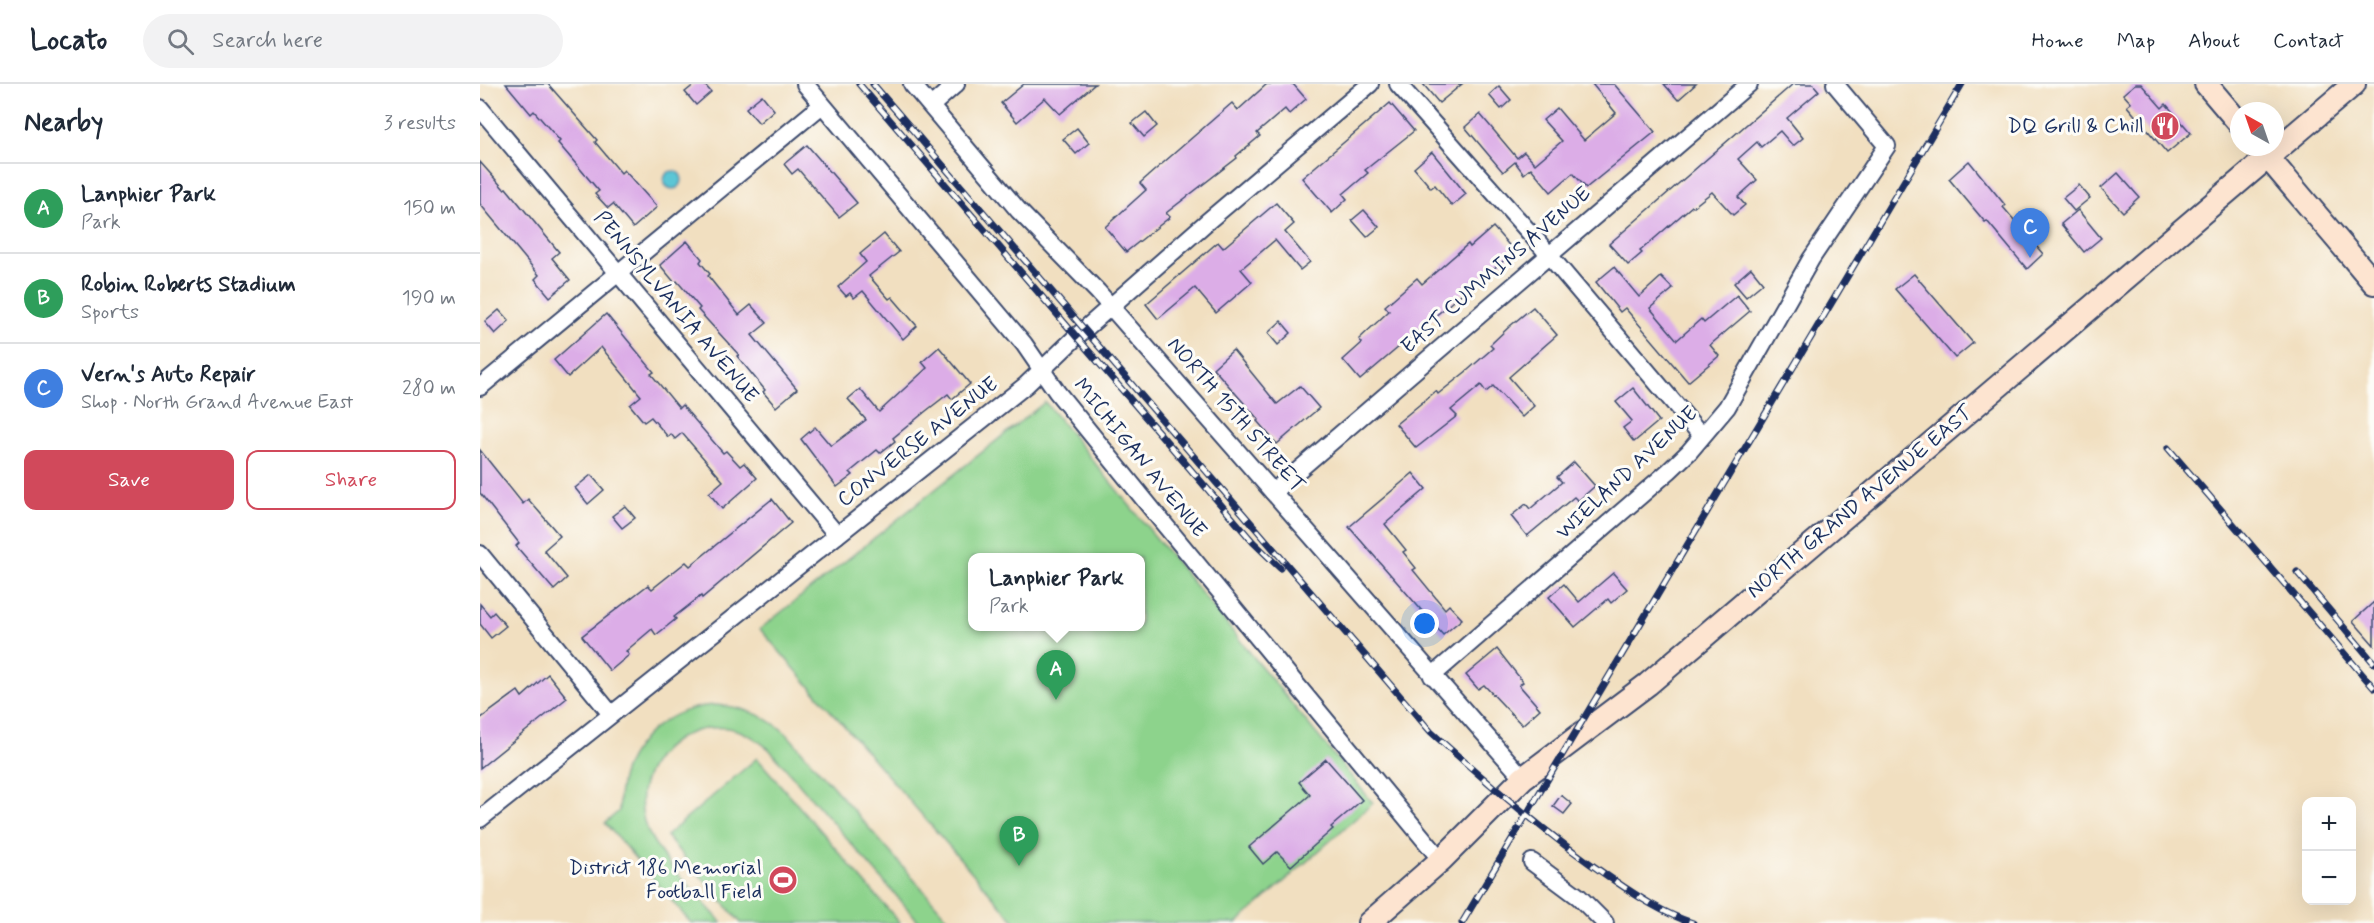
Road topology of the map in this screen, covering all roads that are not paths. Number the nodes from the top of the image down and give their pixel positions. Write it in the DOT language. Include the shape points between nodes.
graph roads {
  1 [pos="805,84"];
  2 [pos="912,84"];
  3 [pos="957,84"];
  4 [pos="1370,84"];
  5 [pos="1398,84"];
  6 [pos="1749,84"];
  7 [pos="1835,84"];
  8 [pos="2206,84"];
  9 [pos="2354,84"];
  10 [pos="822,105"];
  11 [pos="931,106"];
  12 [pos="480,108"];
  13 [pos="2230,112"];
  14 [pos="2284,137"];
  15 [pos="2259,156"];
  16 [pos="2267,156"];
  17 [pos="1548,255"];
  18 [pos="618,273"];
  19 [pos="2374,283"];
  20 [pos="1111,307"];
  21 [pos="1042,371"];
  22 [pos="480,387"];
  23 [pos="1702,436"];
  24 [pos="1273,492"];
  25 [pos="837,535"];
  26 [pos="480,555"];
  27 [pos="1432,676"];
  28 [pos="611,714"];
  29 [pos="1523,778"];
  30 [pos="480,819"];
  31 [pos="1441,860"];
  32 [pos="1533,862"];
  33 [pos="1369,923"];
  34 [pos="1605,923"];
  1 -- 10 [label="street, MICHIGAN AVENUE"];
  2 -- 11 [label="street, NORTH 15TH STREET"];
  3 -- 11 [label="street"];
  4 -- 20 [label="street, CONVERSE AVENUE"];
  5 -- 17 [label="street"];
  6 -- 17 [label="street, EAST CUMMINS AVENUE"];
  7 -- 23 [label="street, WIELAND AVENUE" via="1887,146 1811,259 1727,407"];
  8 -- 13 [label="street"];
  9 -- 14 [label="street, NORTH GRAND AVENUE EAST"];
  10 -- 18 [label="street"];
  10 -- 21 [label="street, MICHIGAN AVENUE" via="1024,344"];
  11 -- 20 [label="street, NORTH 15TH STREET" via="1019,211"];
  12 -- 18 [label="street, PENNSYLVANIA AVENUE"];
  15 -- 29 [label="street, NORTH GRAND AVENUE EAST" via="1648,684"];
  16 -- 19 [label="street"];
  17 -- 23 [label="street"];
  17 -- 24 [label="street, EAST CUMMINS AVENUE"];
  18 -- 22 [label="street"];
  18 -- 25 [label="street, PENNSYLVANIA AVENUE"];
  20 -- 21 [label="street, CONVERSE AVENUE"];
  20 -- 24 [label="street, NORTH 15TH STREET"];
  21 -- 25 [label="street, CONVERSE AVENUE"];
  21 -- 31 [label="street, MICHIGAN AVENUE"];
  23 -- 27 [label="street, WIELAND AVENUE" via="1669,471"];
  24 -- 27 [label="street, NORTH 15TH STREET"];
  25 -- 28 [label="street, CONVERSE AVENUE"];
  26 -- 28 [label="street"];
  27 -- 29 [label="street, NORTH 15TH STREET"];
  28 -- 30 [label="street, CONVERSE AVENUE"];
  29 -- 31 [label="street, NORTH GRAND AVENUE EAST"];
  31 -- 33 [label="street, NORTH GRAND AVENUE EAST"];
  32 -- 34 [label="street" via="1580,897"];
}
